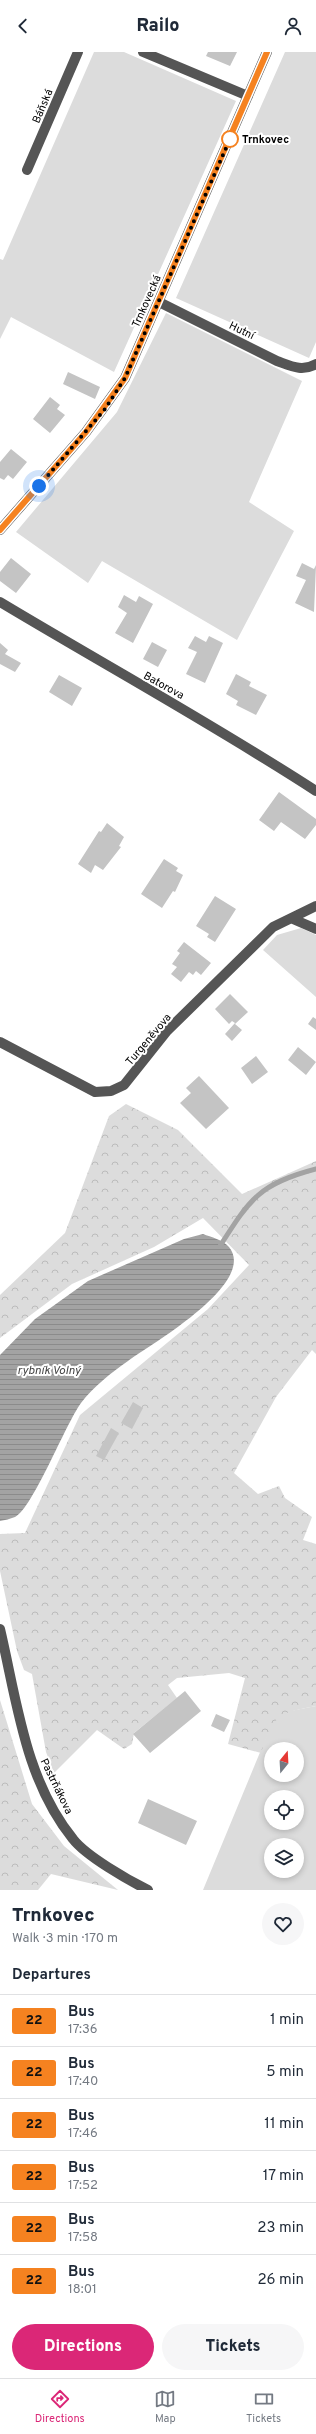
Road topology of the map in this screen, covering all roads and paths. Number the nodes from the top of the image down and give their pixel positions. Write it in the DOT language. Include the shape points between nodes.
graph roads {
  1 [pos="78,52"];
  2 [pos="143,52"];
  3 [pos="267,52"];
  4 [pos="248,96"];
  5 [pos="27,170"];
  6 [pos="159,302"];
  7 [pos="316,364"];
  8 [pos="0,530"];
  9 [pos="0,602"];
  10 [pos="316,792"];
  11 [pos="316,906"];
  12 [pos="293,919"];
  13 [pos="316,929"];
  14 [pos="0,1042"];
  15 [pos="0,1629"];
  16 [pos="148,1890"];
  1 -- 5 [label="street, Báňská"];
  2 -- 4 [label="street"];
  3 -- 4 [label="street, Trnkovecká"];
  4 -- 6 [label="street, Trnkovecká"];
  6 -- 7 [label="street, Hutní" via="277,361 297,368 309,368"];
  6 -- 8 [label="street, Trnkovecká" via="118,389 86,432"];
  9 -- 10 [label="street, Batorova" via="234,738"];
  11 -- 12 [label="street, Turgeněvova"];
  12 -- 13 [label="street"];
  12 -- 14 [label="street, Turgeněvova" via="273,927 167,1031 130,1080 118,1089 106,1093 95,1092"];
  15 -- 16 [label="street, Pastrňákova" via="33,1769 54,1812 74,1841 101,1862"];
}
